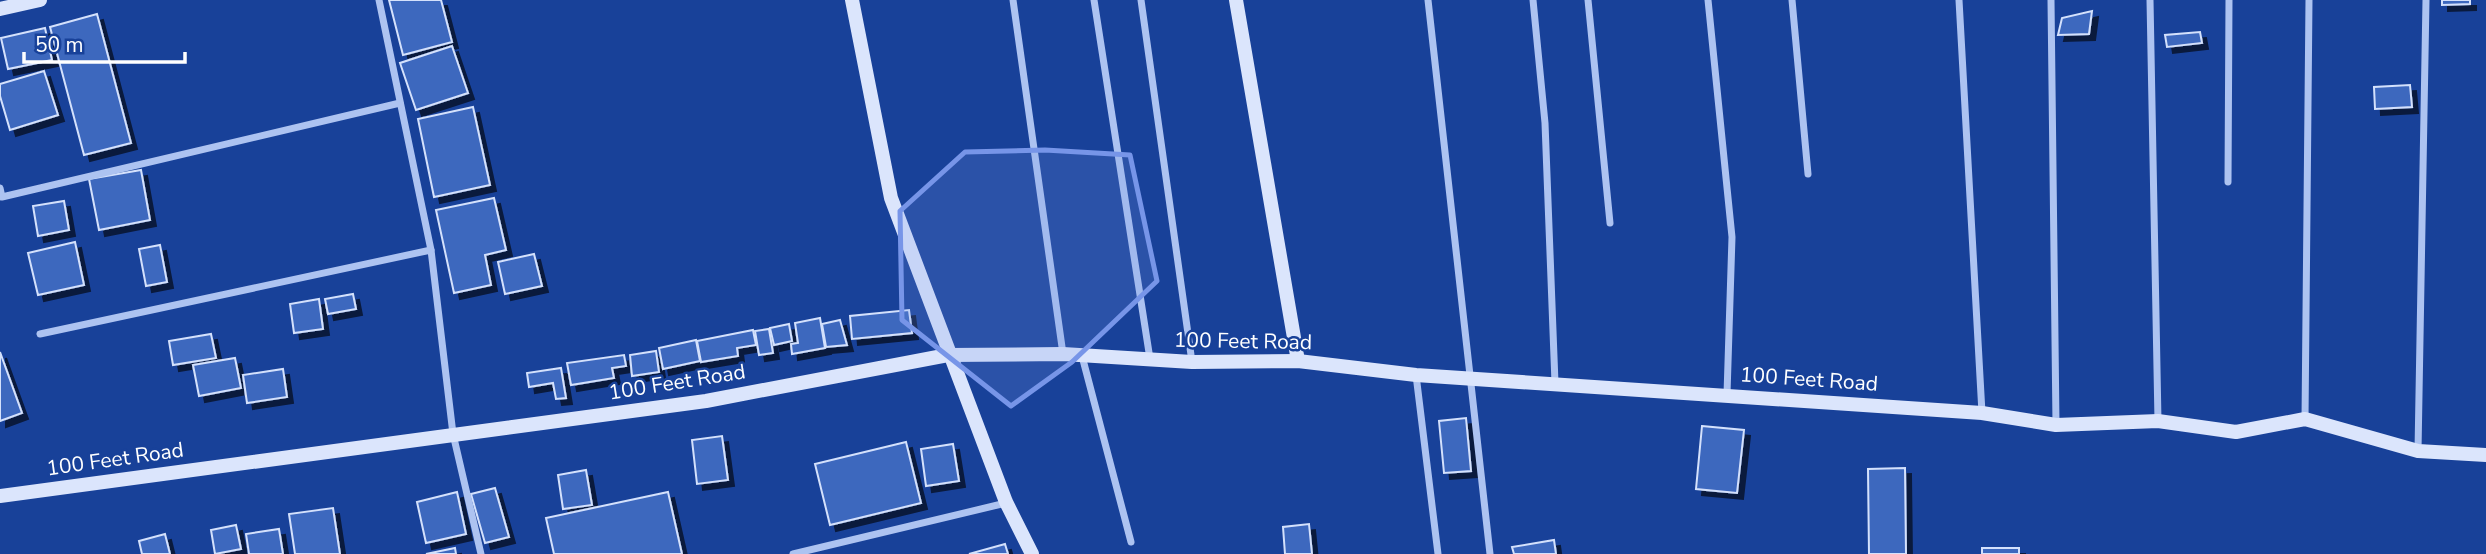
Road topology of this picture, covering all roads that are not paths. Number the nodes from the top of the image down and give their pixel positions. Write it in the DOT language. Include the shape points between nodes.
graph roads {
  1 [pos="40,0"];
  2 [pos="379,0"];
  3 [pos="852,0"];
  4 [pos="1013,0"];
  5 [pos="1094,0"];
  6 [pos="1141,0"];
  7 [pos="1236,0"];
  8 [pos="1429,0"];
  9 [pos="1533,0"];
  10 [pos="1588,0"];
  11 [pos="1708,0"];
  12 [pos="1792,0"];
  13 [pos="1959,0"];
  14 [pos="2051,0"];
  15 [pos="2150,0"];
  16 [pos="2229,0"];
  17 [pos="2309,0"];
  18 [pos="2426,0"];
  19 [pos="0,9"];
  20 [pos="400,103"];
  21 [pos="1808,174"];
  22 [pos="2228,182"];
  23 [pos="0,188"];
  24 [pos="1610,223"];
  25 [pos="432,250"];
  26 [pos="40,334"];
  27 [pos="1063,354"];
  28 [pos="948,355"];
  29 [pos="1082,355"];
  30 [pos="1150,359"];
  31 [pos="1298,361"];
  32 [pos="1192,362"];
  33 [pos="1416,375"];
  34 [pos="1470,379"];
  35 [pos="1555,383"];
  36 [pos="1727,394"];
  37 [pos="1982,413"];
  38 [pos="2305,419"];
  39 [pos="2158,421"];
  40 [pos="2056,425"];
  41 [pos="453,434"];
  42 [pos="2418,451"];
  43 [pos="2486,455"];
  44 [pos="0,496"];
  45 [pos="1006,502"];
  46 [pos="1131,542"];
  47 [pos="481,554"];
  48 [pos="793,554"];
  49 [pos="1032,554"];
  50 [pos="1438,554"];
  51 [pos="1490,554"];
  1 -- 19 [label="main road"];
  2 -- 20 [label="street"];
  3 -- 28 [label="main road" via="891,198"];
  4 -- 27 [label="street"];
  5 -- 30 [label="street"];
  6 -- 32 [label="street"];
  7 -- 31 [label="main road"];
  8 -- 34 [label="street"];
  9 -- 35 [label="street" via="1545,123"];
  10 -- 24 [label="street"];
  11 -- 36 [label="street" via="1732,237"];
  12 -- 21 [label="street"];
  13 -- 37 [label="street"];
  14 -- 40 [label="street"];
  15 -- 39 [label="street"];
  16 -- 22 [label="street"];
  17 -- 38 [label="street"];
  18 -- 42 [label="street"];
  20 -- 23 [label="street" via="2,197"];
  20 -- 25 [label="street"];
  25 -- 26 [label="street"];
  25 -- 41 [label="street"];
  27 -- 28 [label="main road, 100 Feet Road"];
  27 -- 29 [label="main road, 100 Feet Road"];
  28 -- 41 [label="main road, 100 Feet Road" via="706,401"];
  28 -- 45 [label="main road"];
  29 -- 30 [label="main road, 100 Feet Road"];
  29 -- 46 [label="street"];
  30 -- 32 [label="main road, 100 Feet Road"];
  31 -- 32 [label="main road, 100 Feet Road"];
  31 -- 33 [label="main road, 100 Feet Road"];
  33 -- 34 [label="main road, 100 Feet Road"];
  33 -- 50 [label="street"];
  34 -- 35 [label="main road, 100 Feet Road"];
  34 -- 51 [label="street"];
  35 -- 36 [label="main road, 100 Feet Road"];
  36 -- 37 [label="main road, 100 Feet Road"];
  37 -- 40 [label="main road, 100 Feet Road"];
  38 -- 39 [label="main road, 100 Feet Road" via="2236,432"];
  38 -- 42 [label="main road, 100 Feet Road"];
  39 -- 40 [label="main road, 100 Feet Road"];
  41 -- 44 [label="main road, 100 Feet Road"];
  41 -- 47 [label="street"];
  42 -- 43 [label="main road, 100 Feet Road"];
  45 -- 48 [label="street"];
  45 -- 49 [label="main road"];
}
